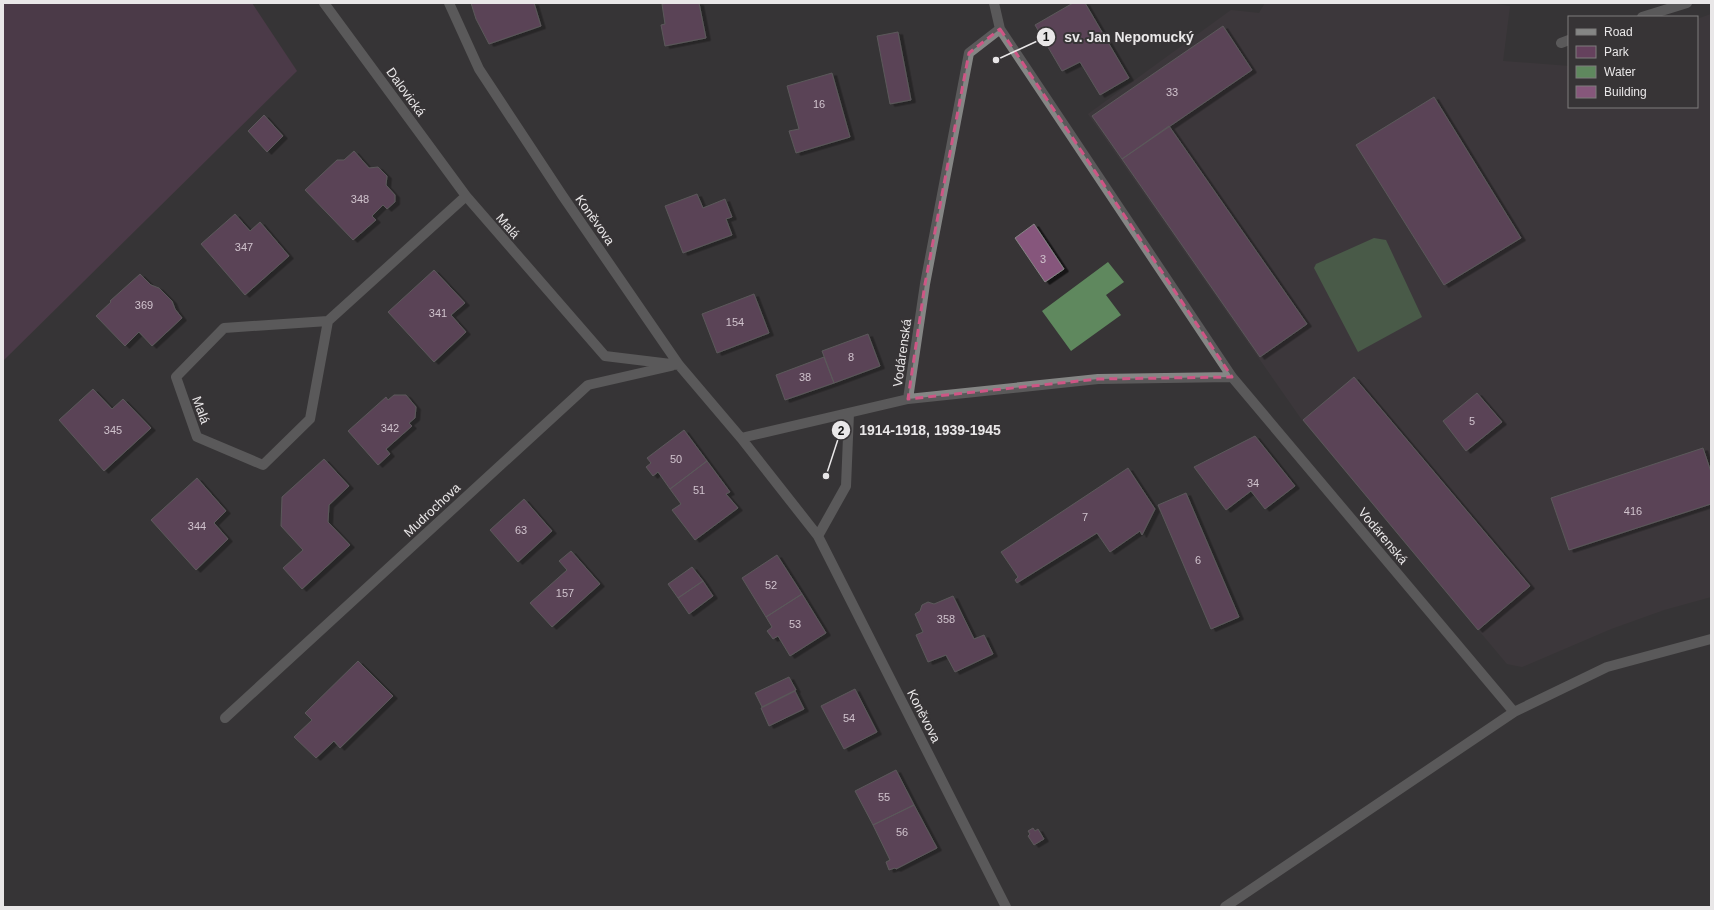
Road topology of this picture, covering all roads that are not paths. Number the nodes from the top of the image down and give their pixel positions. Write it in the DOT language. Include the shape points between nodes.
graph roads {
  1 [pos="324,3"];
  2 [pos="449,3"];
  3 [pos="994,3"];
  4 [pos="1687,3"];
  5 [pos="1645,16"];
  6 [pos="1000,29"];
  7 [pos="466,196"];
  8 [pos="328,321"];
  9 [pos="679,364"];
  10 [pos="1232,377"];
  11 [pos="908,399"];
  12 [pos="849,413"];
  13 [pos="741,438"];
  14 [pos="818,536"];
  15 [pos="1711,640"];
  16 [pos="1514,712"];
  17 [pos="225,718"];
  18 [pos="1006,907"];
  19 [pos="1226,907"];
  1 -- 7 [label="street, Dalovická"];
  2 -- 9 [label="street, Koněvova" via="479,69 562,195"];
  3 -- 6 [label="street, Vodárenská"];
  4 -- 5 [label="street"];
  6 -- 10 [label="street, Vodárenská"];
  6 -- 11 [label="street, Vodárenská" via="969,53 925,284"];
  7 -- 8 [label="street"];
  7 -- 9 [label="street, Malá" via="605,356"];
  8 -- 8 [label="street, Malá" via="310,419 263,465 197,437 176,377 224,328"];
  9 -- 13 [label="street, Koněvova"];
  9 -- 17 [label="street, Mudrochova" via="588,385"];
  10 -- 11 [label="street, Vodárenská" via="1098,379"];
  10 -- 16 [label="street, Vodárenská"];
  11 -- 12 [label="street"];
  12 -- 13 [label="street"];
  12 -- 14 [label="street" via="846,486"];
  13 -- 14 [label="street, Koněvova"];
  14 -- 18 [label="street, Koněvova"];
  15 -- 16 [label="street" via="1607,667"];
  16 -- 19 [label="street"];
}
